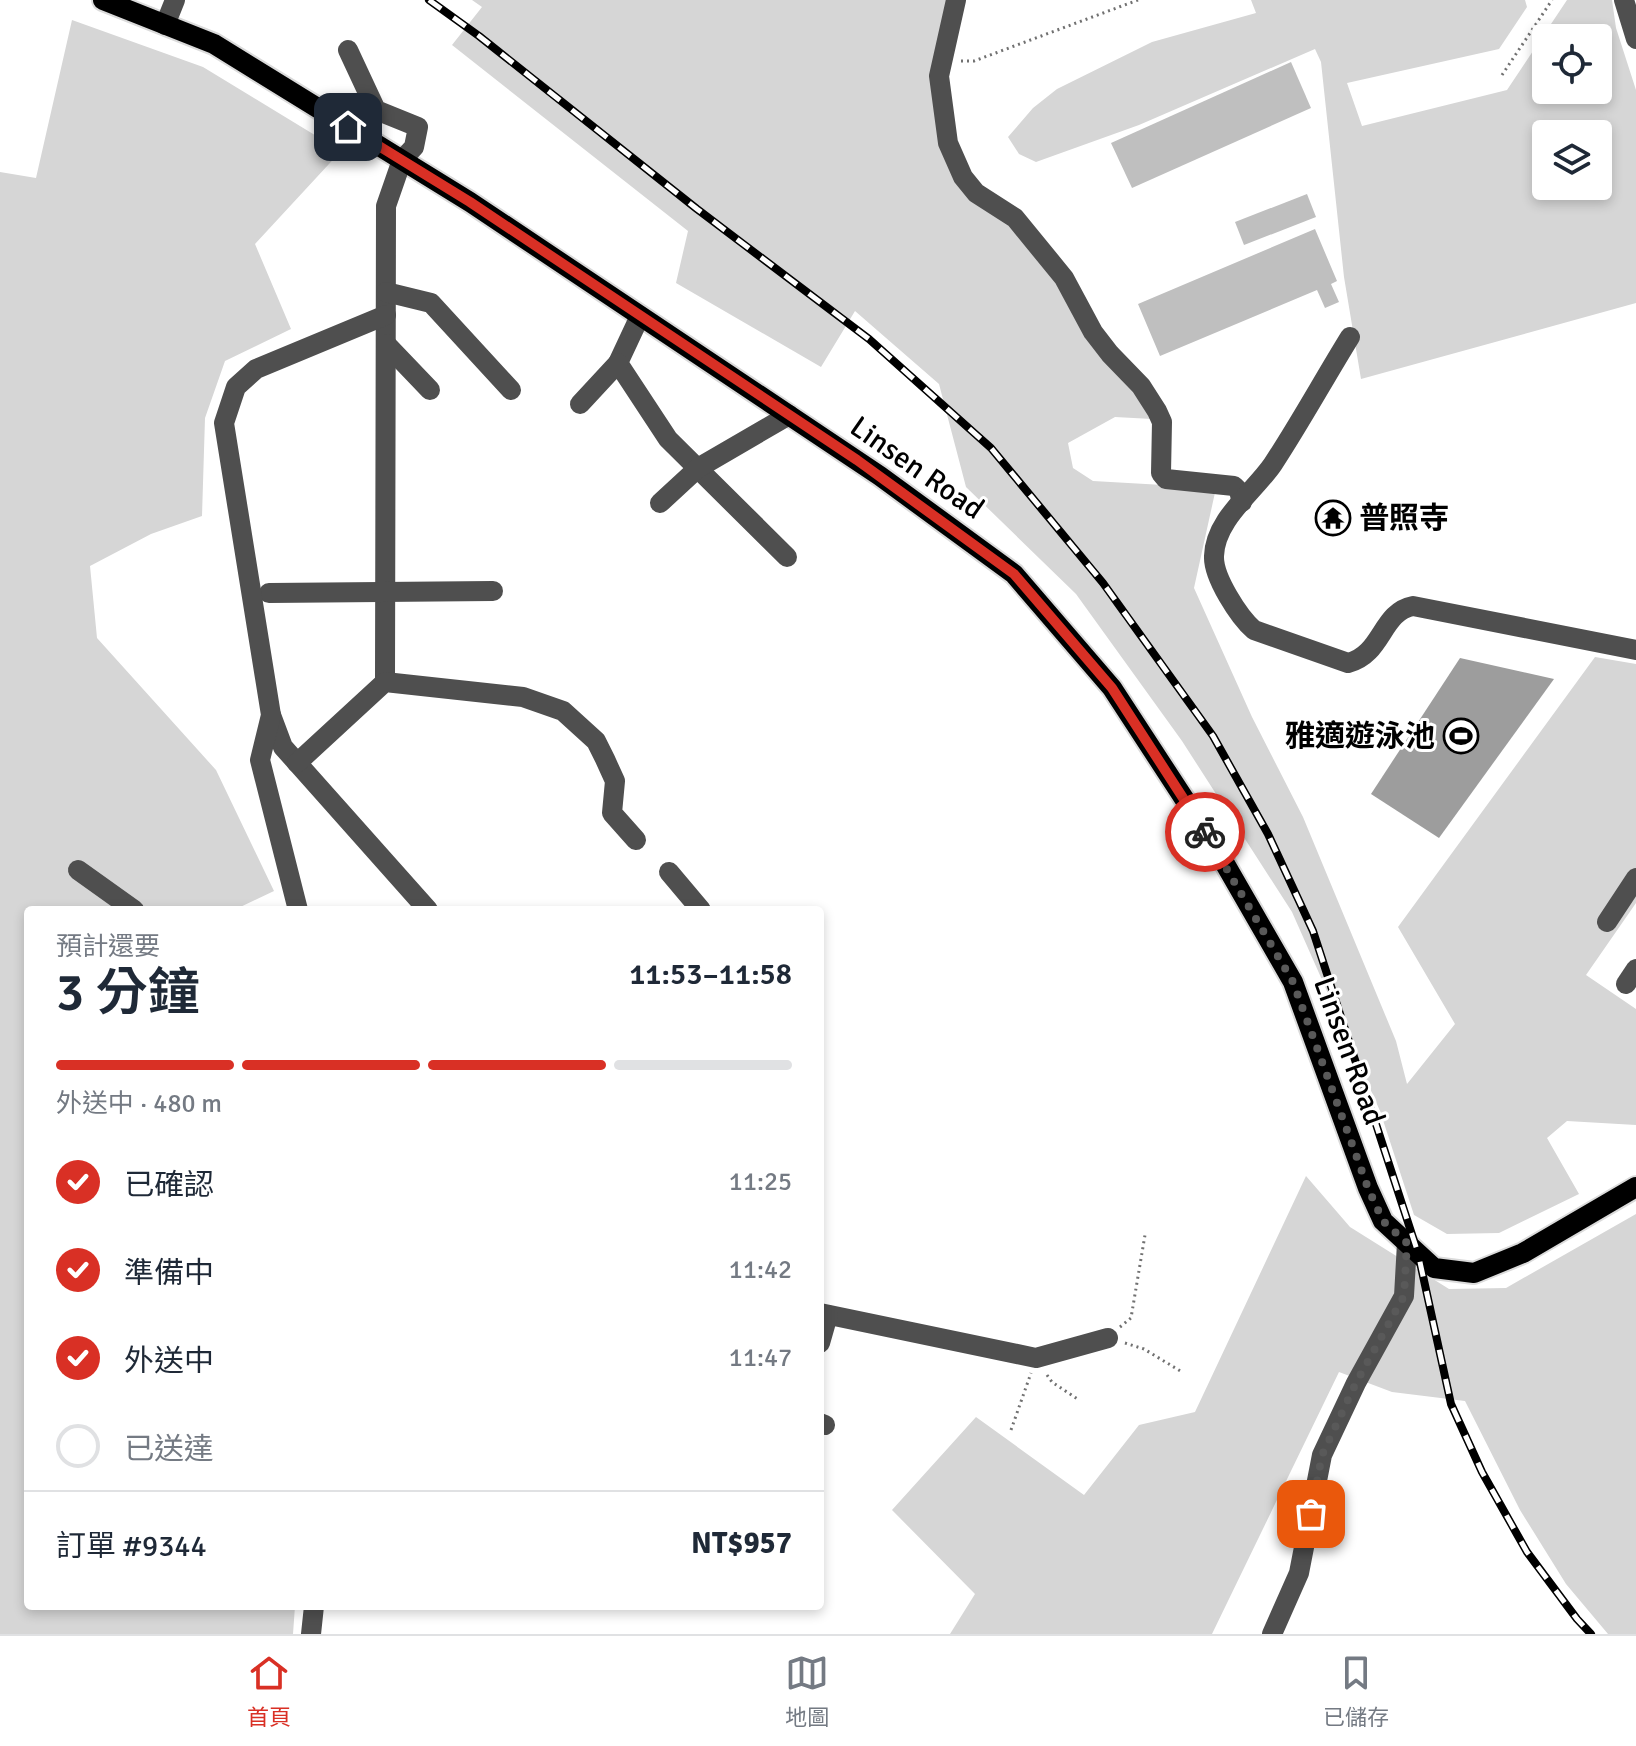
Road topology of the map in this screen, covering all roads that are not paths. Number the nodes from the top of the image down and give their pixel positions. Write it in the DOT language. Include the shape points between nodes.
graph roads {
  1 [pos="103,0"];
  2 [pos="175,0"];
  3 [pos="956,0"];
  4 [pos="1624,0"];
  5 [pos="165,25"];
  6 [pos="1636,39"];
  7 [pos="348,50"];
  8 [pos="402,160"];
  9 [pos="386,292"];
  10 [pos="386,315"];
  11 [pos="640,316"];
  12 [pos="1350,337"];
  13 [pos="386,344"];
  14 [pos="618,363"];
  15 [pos="430,390"];
  16 [pos="511,390"];
  17 [pos="580,404"];
  18 [pos="789,415"];
  19 [pos="698,468"];
  20 [pos="1242,502"];
  21 [pos="660,503"];
  22 [pos="787,557"];
  23 [pos="385,591"];
  24 [pos="493,591"];
  25 [pos="269,593"];
  26 [pos="1636,650"];
  27 [pos="385,682"];
  28 [pos="271,715"];
  29 [pos="297,763"];
  30 [pos="636,840"];
  31 [pos="78,870"];
  32 [pos="669,872"];
  33 [pos="1636,878"];
  34 [pos="128,906"];
  35 [pos="295,906"];
  36 [pos="424,906"];
  37 [pos="698,906"];
  38 [pos="1607,922"];
  39 [pos="1636,1187"];
  40 [pos="1413,1248"];
  41 [pos="824,1314"];
  42 [pos="1108,1338"];
  43 [pos="314,1610"];
  44 [pos="311,1634"];
  45 [pos="1272,1634"];
  1 -- 5 [label="main road, Linsen Road"];
  2 -- 5 [label="street"];
  3 -- 20 [label="street" via="939,76 948,143 963,177 976,193 1015,218 1064,278 1093,332 1141,386 1162,422 1161,473 1166,479 1234,486"];
  4 -- 6 [label="street"];
  5 -- 8 [label="main road, Linsen Road" via="214,44"];
  7 -- 8 [label="street" via="376,110 418,127 414,147"];
  8 -- 9 [label="street" via="386,206"];
  8 -- 11 [label="main road, Linsen Road"];
  9 -- 10 [label="street"];
  9 -- 16 [label="street" via="431,303"];
  10 -- 13 [label="street"];
  10 -- 28 [label="street" via="256,369 236,387 224,423"];
  11 -- 14 [label="street"];
  11 -- 18 [label="main road, Linsen Road"];
  12 -- 20 [label="street" via="1272,465"];
  13 -- 15 [label="street"];
  13 -- 23 [label="street"];
  14 -- 17 [label="street"];
  14 -- 19 [label="street" via="668,439"];
  18 -- 19 [label="street"];
  18 -- 40 [label="main road, Linsen Road" via="1014,574 1112,688 1213,843 1293,982 1368,1188 1383,1221"];
  19 -- 21 [label="street"];
  19 -- 22 [label="street"];
  20 -- 26 [label="street" via="1216,544 1215,568 1254,630 1348,663 1368,654 1396,613 1413,606"];
  23 -- 24 [label="street"];
  23 -- 25 [label="street"];
  23 -- 27 [label="street"];
  27 -- 29 [label="street"];
  27 -- 30 [label="street" via="523,697 563,711 596,741 615,781 612,813"];
  28 -- 29 [label="street" via="283,747"];
  28 -- 35 [label="street" via="260,760"];
  29 -- 36 [label="street"];
  31 -- 34 [label="street"];
  32 -- 37 [label="street"];
  33 -- 38 [label="street"];
  39 -- 40 [label="main road, Linsen Road" via="1523,1253 1474,1273 1434,1268"];
  40 -- 45 [label="street" via="1404,1296 1322,1455 1299,1573"];
  41 -- 42 [label="street" via="1036,1358"];
  43 -- 44 [label="street"];
}
